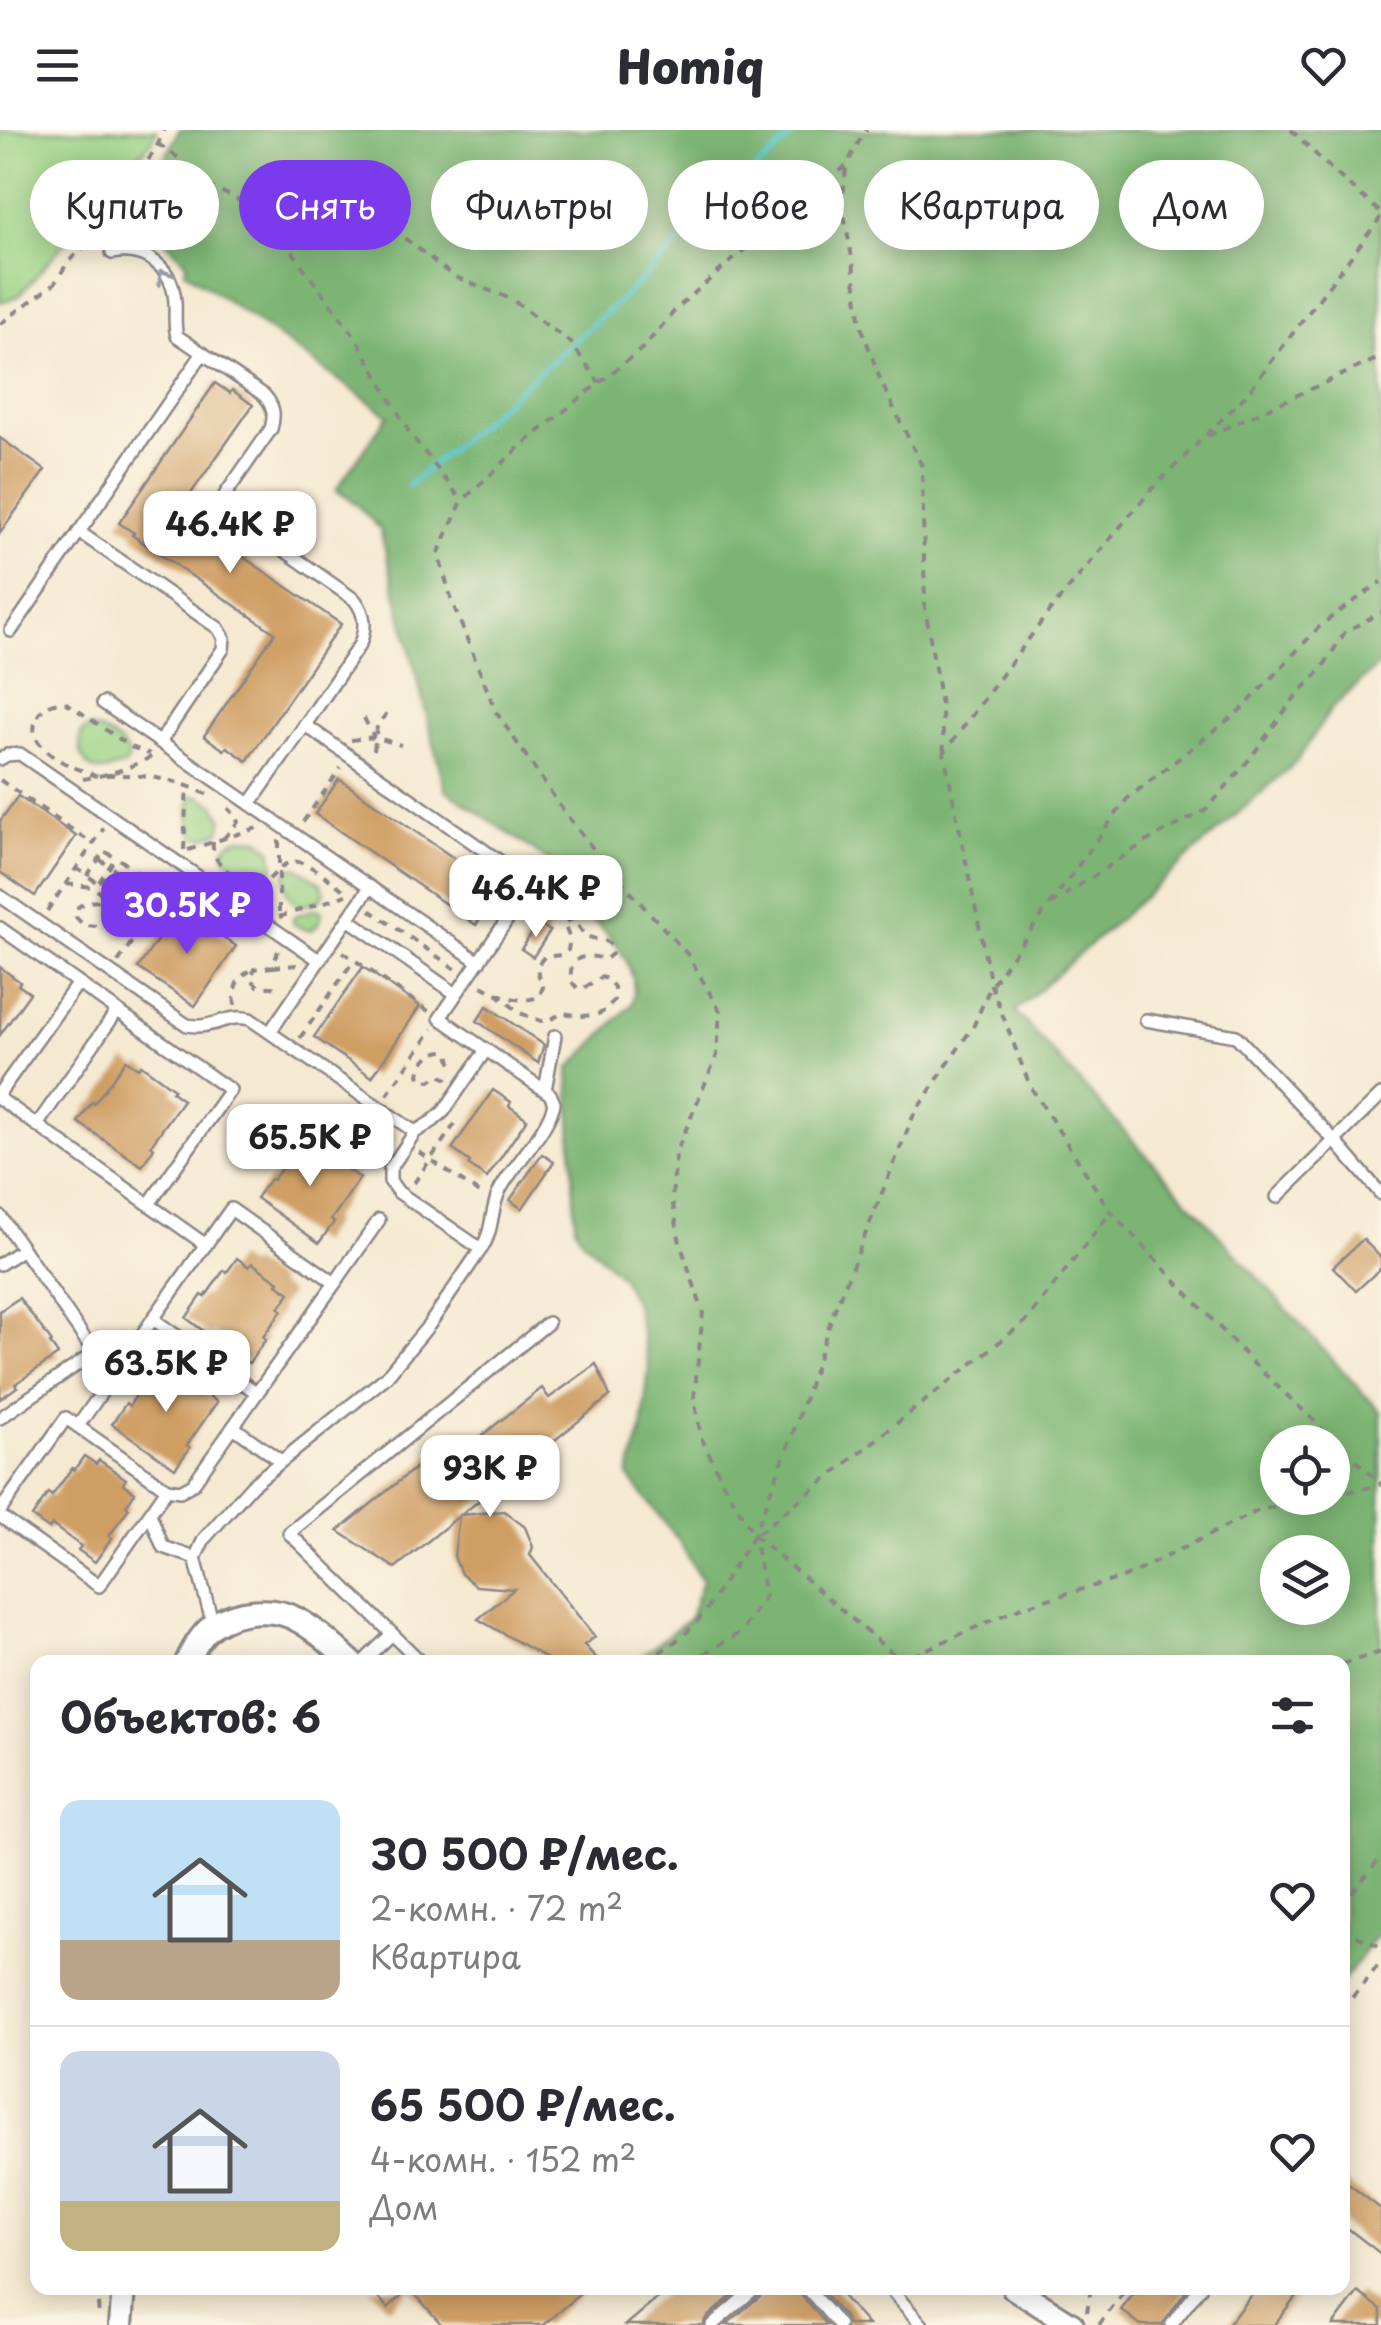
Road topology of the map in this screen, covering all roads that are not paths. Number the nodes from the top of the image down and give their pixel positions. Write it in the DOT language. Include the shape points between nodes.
graph roads {
  1 [pos="112,253"];
  2 [pos="202,353"];
  3 [pos="79,532"];
  4 [pos="11,632"];
  5 [pos="103,703"];
  6 [pos="304,725"];
  7 [pos="163,744"];
  8 [pos="0,760"];
  9 [pos="250,804"];
  10 [pos="370,886"];
  11 [pos="0,896"];
  12 [pos="348,919"];
  13 [pos="0,928"];
  14 [pos="319,962"];
  15 [pos="479,962"];
  16 [pos="78,982"];
  17 [pos="456,994"];
  18 [pos="118,1011"];
  19 [pos="1146,1020"];
  20 [pos="270,1032"];
  21 [pos="555,1036"];
  22 [pos="486,1050"];
  23 [pos="544,1090"];
  24 [pos="1381,1095"];
  25 [pos="0,1096"];
  26 [pos="36,1125"];
  27 [pos="411,1138"];
  28 [pos="1334,1140"];
  29 [pos="1381,1194"];
  30 [pos="1277,1196"];
  31 [pos="149,1204"];
  32 [pos="0,1216"];
  33 [pos="379,1220"];
  34 [pos="206,1245"];
  35 [pos="23,1249"];
  36 [pos="481,1249"];
  37 [pos="0,1264"];
  38 [pos="334,1283"];
  39 [pos="153,1319"];
  40 [pos="548,1323"];
  41 [pos="94,1353"];
  42 [pos="112,1378"];
  43 [pos="257,1392"];
  44 [pos="0,1418"];
  45 [pos="78,1426"];
  46 [pos="232,1427"];
  47 [pos="281,1461"];
  48 [pos="167,1490"];
  49 [pos="0,1514"];
  50 [pos="150,1514"];
  51 [pos="196,1558"];
  52 [pos="213,1625"];
  53 [pos="392,1634"];
  54 [pos="190,1655"];
  55 [pos="343,1655"];
  56 [pos="370,1655"];
  57 [pos="413,1655"];
  58 [pos="123,2295"];
  59 [pos="747,2295"];
  60 [pos="813,2295"];
  61 [pos="896,2295"];
  62 [pos="1027,2295"];
  63 [pos="1044,2295"];
  64 [pos="1195,2295"];
  65 [pos="1078,2322"];
  66 [pos="121,2325"];
  67 [pos="712,2325"];
  68 [pos="838,2325"];
  69 [pos="922,2325"];
  70 [pos="1171,2325"];
  2 -- 1 [label="lane, one-way" via="177,336 166,273 147,256"];
  2 -- 3 [label="lane"];
  2 -- 6 [label="lane" via="264,395 274,411 271,429 226,495 227,510 355,600 364,614 360,644"];
  3 -- 4 [label="lane"];
  3 -- 7 [label="lane" via="224,638 224,649"];
  5 -- 7 [label="lane"];
  6 -- 9 [label="lane"];
  6 -- 15 [label="lane" via="522,877 524,895"];
  7 -- 9 [label="lane"];
  8 -- 14 [label="lane" via="20,754"];
  9 -- 10 [label="lane"];
  10 -- 12 [label="lane" via="354,898"];
  10 -- 15 [label="lane"];
  11 -- 20 [label="lane" via="188,1025 236,1016"];
  12 -- 14 [label="lane"];
  12 -- 17 [label="lane"];
  13 -- 16 [label="lane"];
  14 -- 20 [label="lane"];
  15 -- 17 [label="lane"];
  16 -- 18 [label="lane"];
  16 -- 25 [label="lane"];
  17 -- 22 [label="lane" via="440,1018"];
  18 -- 26 [label="lane"];
  18 -- 31 [label="lane" via="230,1090"];
  19 -- 28 [label="lane" via="1236,1036"];
  20 -- 27 [label="lane"];
  21 -- 23 [label="lane"];
  22 -- 23 [label="lane"];
  22 -- 27 [label="lane" via="437,1118"];
  23 -- 36 [label="lane" via="554,1109 503,1185"];
  24 -- 28 [label="lane"];
  25 -- 26 [label="lane"];
  26 -- 31 [label="lane"];
  27 -- 36 [label="lane" via="390,1169 392,1185"];
  28 -- 29 [label="lane"];
  28 -- 30 [label="lane"];
  31 -- 34 [label="lane"];
  32 -- 35 [label="lane"];
  33 -- 38 [label="lane"];
  34 -- 38 [label="lane" via="231,1210"];
  34 -- 39 [label="lane"];
  35 -- 37 [label="lane"];
  35 -- 41 [label="lane"];
  36 -- 47 [label="lane" via="386,1377"];
  38 -- 43 [label="lane"];
  39 -- 42 [label="lane"];
  39 -- 43 [label="lane"];
  40 -- 53 [label="lane" via="289,1533"];
  41 -- 42 [label="lane"];
  41 -- 44 [label="lane"];
  42 -- 45 [label="lane"];
  43 -- 46 [label="lane"];
  45 -- 48 [label="lane"];
  45 -- 49 [label="lane" via="66,1418"];
  46 -- 47 [label="lane"];
  46 -- 48 [label="lane" via="193,1484"];
  47 -- 51 [label="lane" via="252,1484 204,1539"];
  48 -- 50 [label="lane"];
  49 -- 50 [label="lane" via="99,1586"];
  50 -- 51 [label="lane" via="163,1548"];
  51 -- 52 [label="lane"];
  52 -- 54 [label="street"];
  52 -- 55 [label="street" via="253,1612 292,1616"];
  53 -- 56 [label="lane"];
  53 -- 57 [label="lane"];
  58 -- 66 [label="street"];
  59 -- 67 [label="lane"];
  60 -- 68 [label="lane"];
  61 -- 69 [label="lane"];
  62 -- 65 [label="street"];
  63 -- 65 [label="street"];
  64 -- 70 [label="lane"];
}
